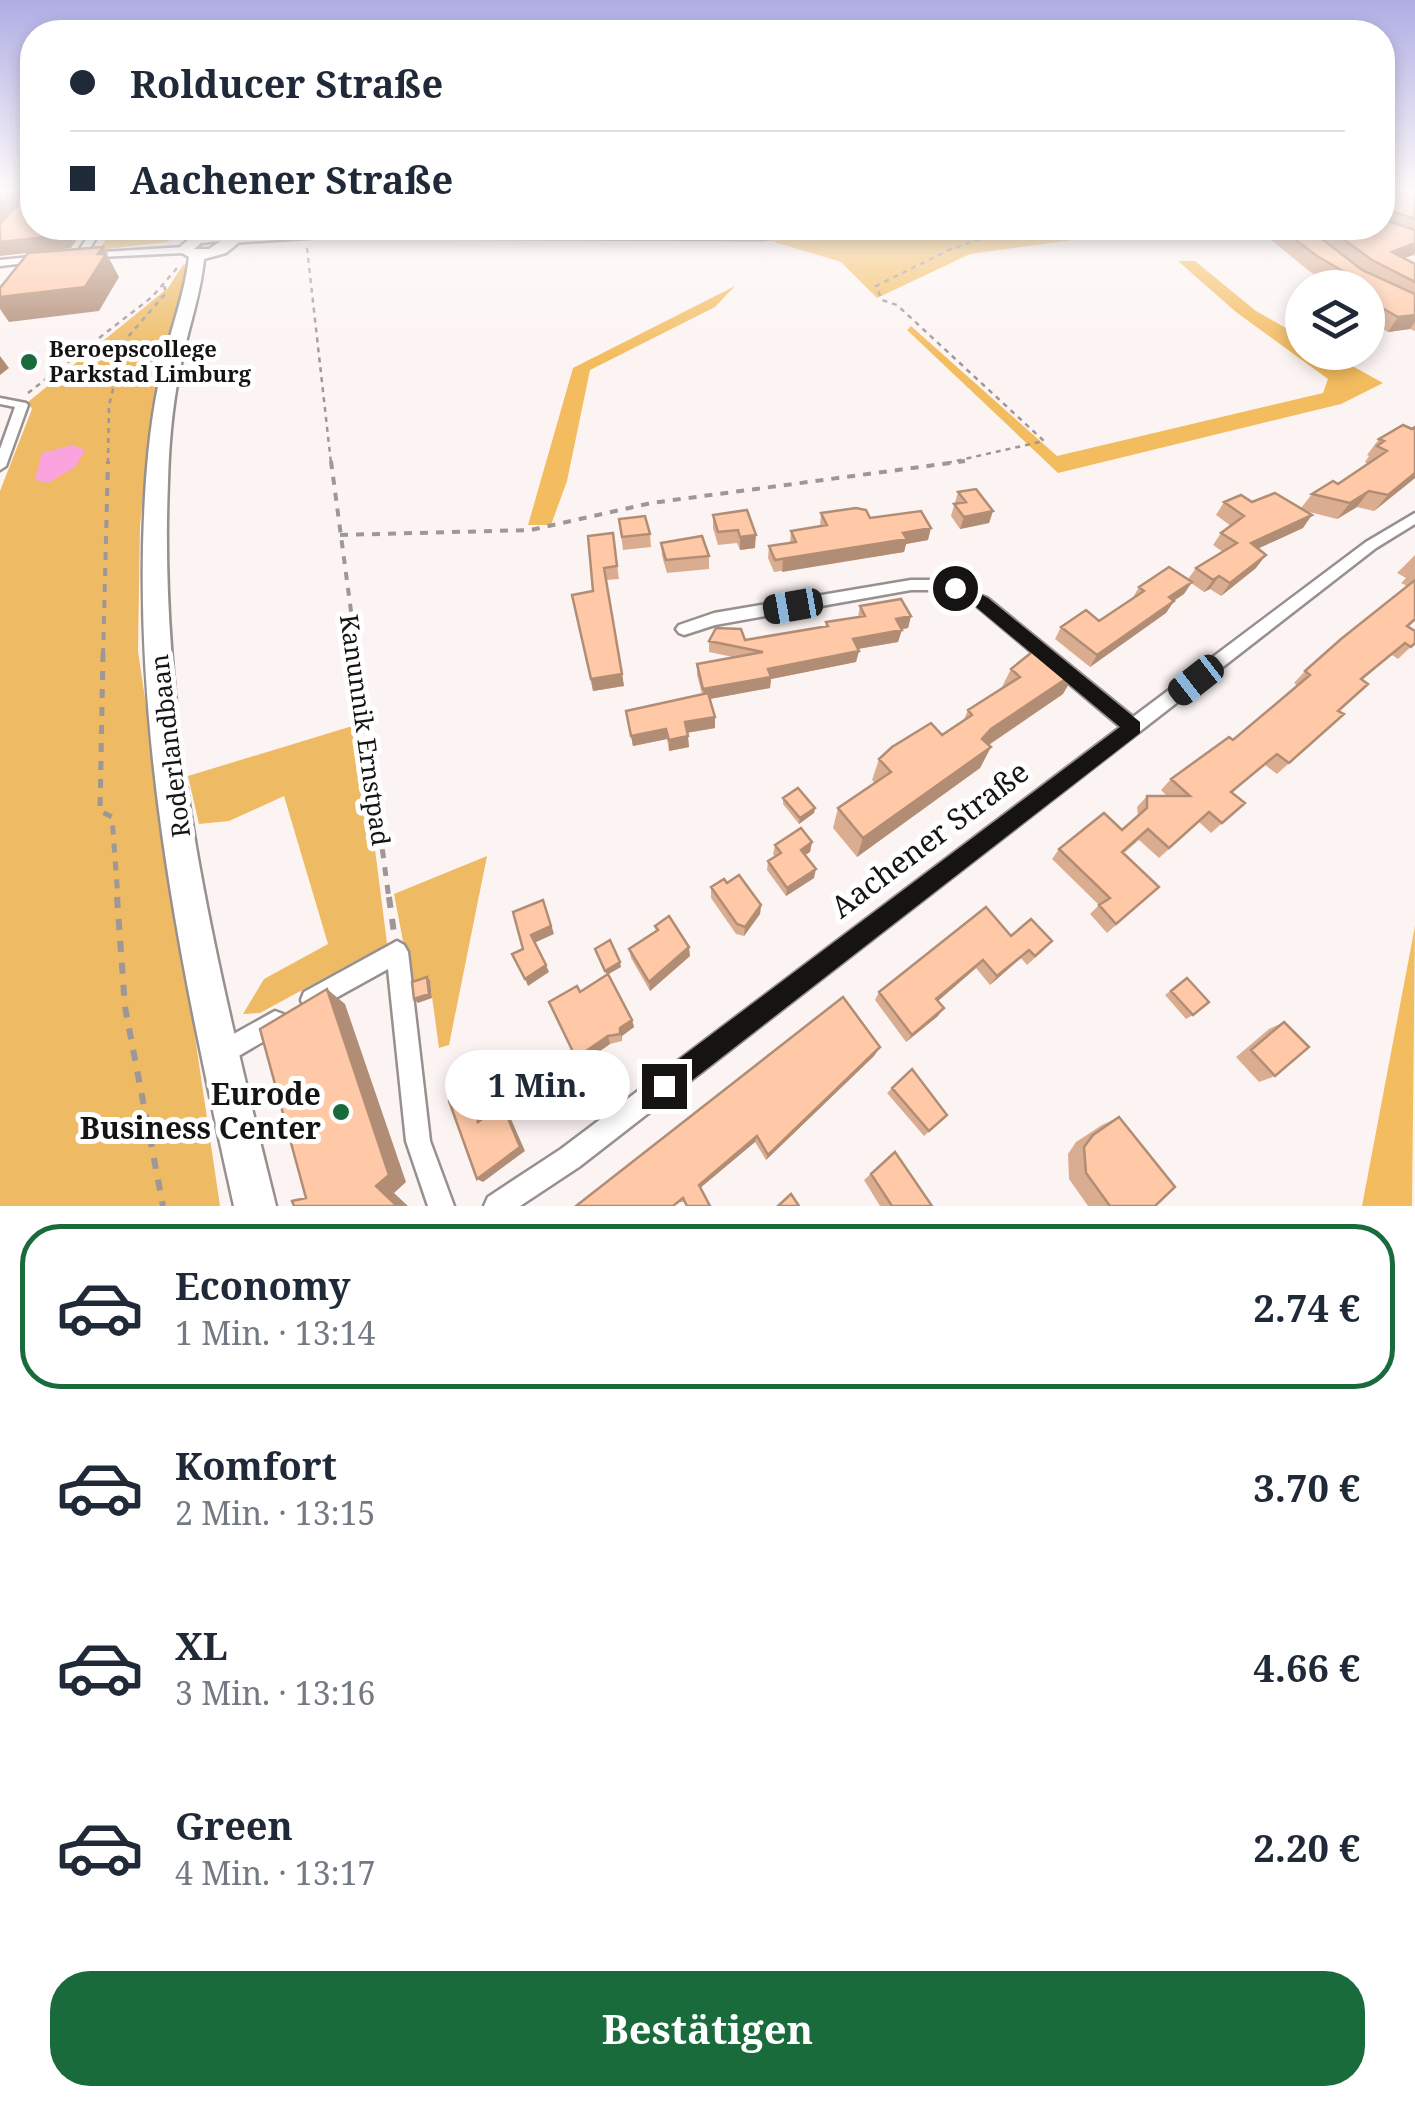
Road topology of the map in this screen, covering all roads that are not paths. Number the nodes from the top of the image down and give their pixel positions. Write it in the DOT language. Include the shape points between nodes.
graph roads {
  1 [pos="87,245"];
  2 [pos="206,246"];
  3 [pos="80,256"];
  4 [pos="64,257"];
  5 [pos="48,259"];
  6 [pos="0,263"];
  7 [pos="0,401"];
  8 [pos="0,466"];
  9 [pos="1411,526"];
  10 [pos="684,629"];
  11 [pos="1134,728"];
  12 [pos="222,1053"];
  13 [pos="254,1206"];
  14 [pos="440,1206"];
  15 [pos="497,1206"];
  1 -- 3 [label="street"];
  2 -- 3 [label="street"];
  2 -- 12 [label="main road, Roderlandbaan" via="172,362 154,538 177,816"];
  3 -- 4 [label="street"];
  5 -- 6 [label="street"];
  7 -- 8 [label="street" via="22,405"];
  9 -- 11 [label="street, Aachener Straße" via="1370,546"];
  10 -- 11 [label="street" via="942,584 982,602"];
  11 -- 15 [label="street, Aachener Straße" via="583,1148"];
  12 -- 13 [label="main road, Roderlandbaan"];
  12 -- 14 [label="street" via="397,952 418,1141"];
}
